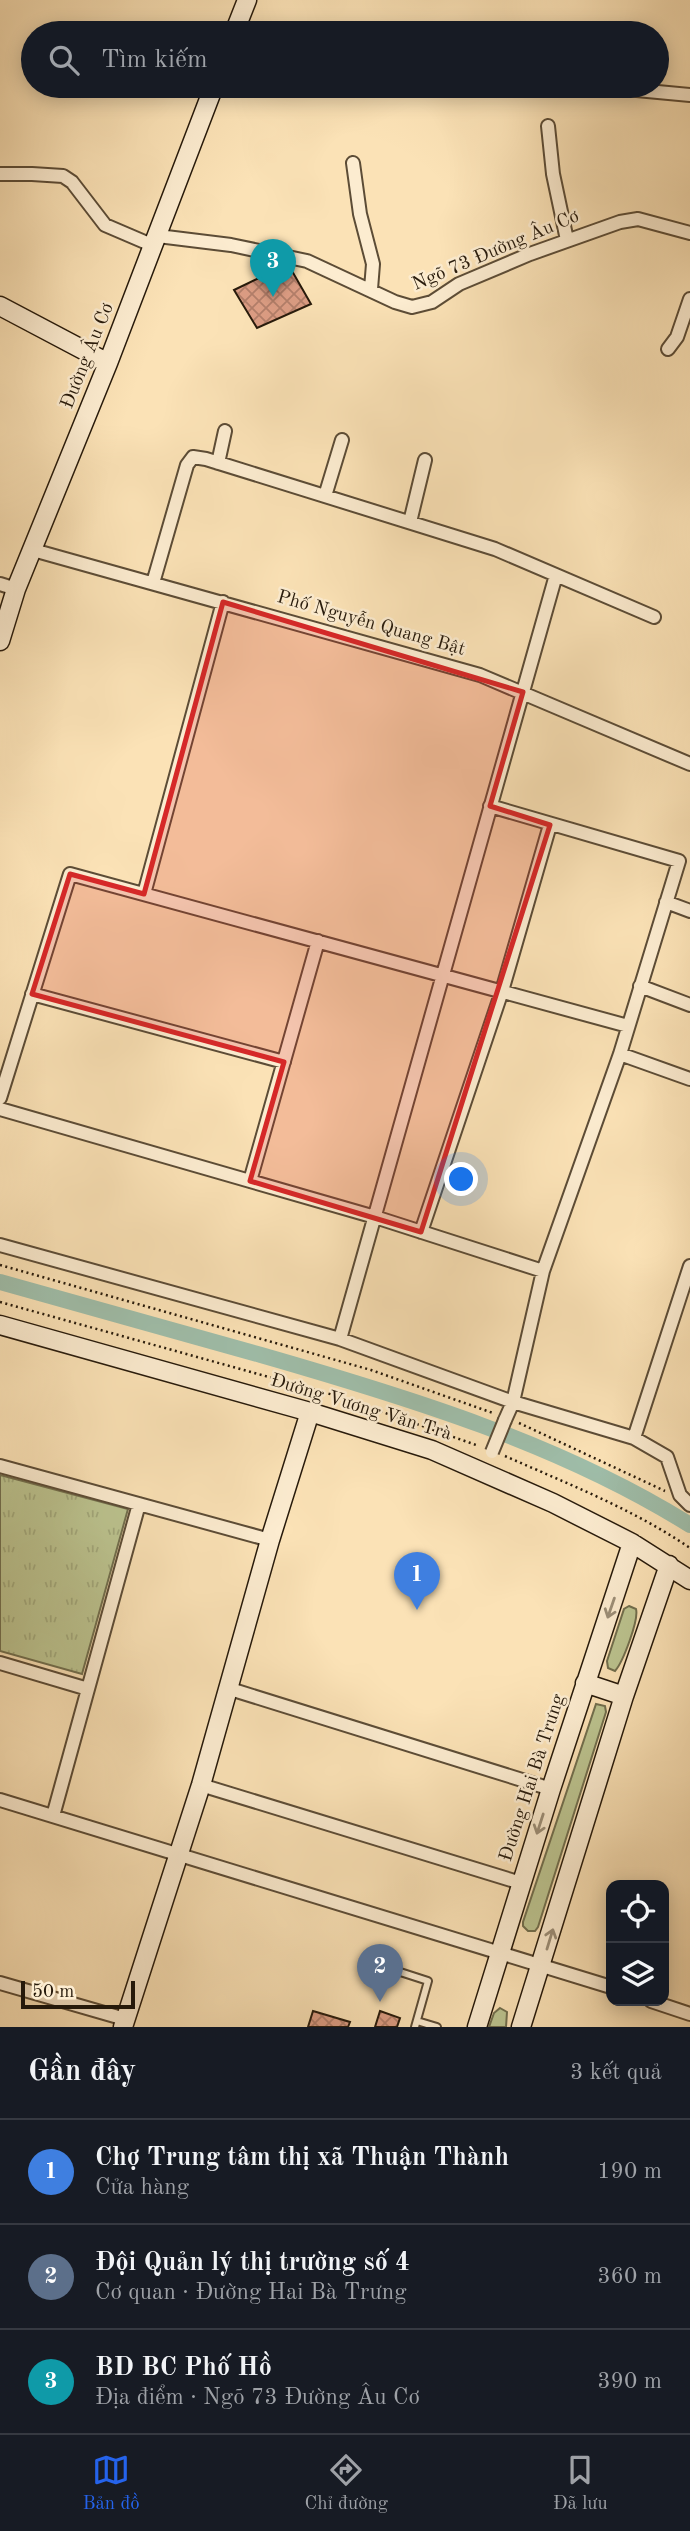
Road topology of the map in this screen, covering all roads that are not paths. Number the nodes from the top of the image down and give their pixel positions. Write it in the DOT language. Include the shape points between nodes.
graph roads {
  1 [pos="247,0"];
  2 [pos="239,21"];
  3 [pos="669,93"];
  4 [pos="690,95"];
  5 [pos="210,98"];
  6 [pos="548,126"];
  7 [pos="353,163"];
  8 [pos="0,174"];
  9 [pos="690,233"];
  10 [pos="568,240"];
  11 [pos="156,241"];
  12 [pos="371,289"];
  13 [pos="690,299"];
  14 [pos="0,306"];
  15 [pos="668,349"];
  16 [pos="108,363"];
  17 [pos="225,430"];
  18 [pos="342,440"];
  19 [pos="425,460"];
  20 [pos="218,463"];
  21 [pos="324,496"];
  22 [pos="410,522"];
  23 [pos="33,550"];
  24 [pos="556,575"];
  25 [pos="153,583"];
  26 [pos="8,587"];
  27 [pos="223,602"];
  28 [pos="654,617"];
  29 [pos="0,641"];
  30 [pos="523,692"];
  31 [pos="690,764"];
  32 [pos="491,806"];
  33 [pos="550,825"];
  34 [pos="144,894"];
  35 [pos="666,902"];
  36 [pos="690,911"];
  37 [pos="317,941"];
  38 [pos="443,975"];
  39 [pos="640,986"];
  40 [pos="502,991"];
  41 [pos="32,994"];
  42 [pos="690,1005"];
  43 [pos="628,1026"];
  44 [pos="620,1054"];
  45 [pos="284,1062"];
  46 [pos="690,1079"];
  47 [pos="0,1098"];
  48 [pos="0,1110"];
  49 [pos="250,1181"];
  50 [pos="375,1217"];
  51 [pos="421,1232"];
  52 [pos="0,1245"];
  53 [pos="690,1266"];
  54 [pos="543,1271"];
  55 [pos="0,1325"];
  56 [pos="340,1339"];
  57 [pos="513,1402"];
  58 [pos="310,1412"];
  59 [pos="634,1438"];
  60 [pos="0,1466"];
  61 [pos="484,1472"];
  62 [pos="139,1504"];
  63 [pos="690,1505"];
  64 [pos="270,1540"];
  65 [pos="632,1543"];
  66 [pos="669,1565"];
  67 [pos="690,1580"];
  68 [pos="0,1663"];
  69 [pos="585,1683"];
  70 [pos="227,1688"];
  71 [pos="88,1689"];
  72 [pos="624,1696"];
  73 [pos="201,1785"];
  74 [pos="551,1789"];
  75 [pos="0,1800"];
  76 [pos="53,1816"];
  77 [pos="178,1855"];
  78 [pos="521,1884"];
  79 [pos="500,1954"];
  80 [pos="541,1967"];
  81 [pos="394,1970"];
  82 [pos="0,1983"];
  83 [pos="606,1986"];
  84 [pos="665,2006"];
  85 [pos="690,2014"];
  86 [pos="124,2023"];
  87 [pos="416,2024"];
  88 [pos="437,2027"];
  89 [pos="477,2027"];
  90 [pos="521,2027"];
  1 -- 2 [label="main road"];
  3 -- 4 [label="street"];
  5 -- 11 [label="main road, Đường Âu Cơ"];
  6 -- 10 [label="street"];
  7 -- 12 [label="street" via="373,264"];
  8 -- 11 [label="street, Ngõ 73 Đường Âu Cơ" via="63,176 105,225"];
  9 -- 10 [label="street, Ngõ 73 Đường Âu Cơ" via="638,219"];
  10 -- 12 [label="street, Ngõ 73 Đường Âu Cơ" via="412,307"];
  11 -- 12 [label="street, Ngõ 73 Đường Âu Cơ" via="244,247 307,261"];
  11 -- 16 [label="main road, Đường Âu Cơ"];
  13 -- 15 [label="street"];
  14 -- 16 [label="main road"];
  16 -- 23 [label="main road, Đường Âu Cơ"];
  17 -- 20 [label="street"];
  18 -- 21 [label="street"];
  19 -- 22 [label="street"];
  20 -- 21 [label="street"];
  20 -- 25 [label="street" via="193,457 187,465"];
  21 -- 22 [label="street"];
  22 -- 24 [label="street" via="495,549"];
  23 -- 25 [label="street, Phố Nguyễn Quang Bật"];
  23 -- 26 [label="main road, Đường Âu Cơ"];
  24 -- 28 [label="street"];
  24 -- 30 [label="street"];
  25 -- 27 [label="street, Phố Nguyễn Quang Bật"];
  26 -- 29 [label="main road, Đường Âu Cơ"];
  27 -- 30 [label="street, Phố Nguyễn Quang Bật" via="480,675"];
  27 -- 34 [label="street"];
  30 -- 31 [label="street, Phố Nguyễn Quang Bật"];
  30 -- 32 [label="street"];
  32 -- 33 [label="street"];
  32 -- 38 [label="street"];
  33 -- 35 [label="street" via="679,861"];
  33 -- 40 [label="street"];
  34 -- 37 [label="street"];
  34 -- 41 [label="street" via="69,874"];
  35 -- 36 [label="street"];
  35 -- 39 [label="street"];
  37 -- 38 [label="street"];
  37 -- 45 [label="street"];
  38 -- 40 [label="street"];
  38 -- 50 [label="street"];
  39 -- 42 [label="street"];
  39 -- 43 [label="street"];
  40 -- 43 [label="street"];
  40 -- 51 [label="street"];
  41 -- 45 [label="street"];
  41 -- 47 [label="street"];
  43 -- 44 [label="street"];
  44 -- 46 [label="street"];
  44 -- 54 [label="street"];
  45 -- 49 [label="street"];
  48 -- 49 [label="street"];
  49 -- 50 [label="street"];
  50 -- 51 [label="street"];
  50 -- 56 [label="street"];
  51 -- 54 [label="street"];
  52 -- 56 [label="street"];
  53 -- 59 [label="street"];
  54 -- 57 [label="street"];
  55 -- 58 [label="main road, Đường Vương Văn Trà"];
  56 -- 57 [label="street"];
  57 -- 59 [label="street"];
  57 -- 61 [label="street, bridge"];
  58 -- 61 [label="main road, Đường Vương Văn Trà" via="432,1450"];
  58 -- 64 [label="main road"];
  59 -- 63 [label="street" via="667,1457 680,1495"];
  60 -- 62 [label="street"];
  61 -- 65 [label="main road, Đường Vương Văn Trà"];
  62 -- 64 [label="street"];
  62 -- 71 [label="street"];
  64 -- 70 [label="main road"];
  65 -- 66 [label="main road, Đường Vương Văn Trà"];
  65 -- 69 [label="main road, Đường Hai Bà Trưng, one-way"];
  66 -- 67 [label="main road, Đường Vương Văn Trà"];
  66 -- 72 [label="main road"];
  68 -- 71 [label="street"];
  69 -- 72 [label="main road"];
  69 -- 74 [label="main road, Đường Hai Bà Trưng"];
  70 -- 73 [label="main road"];
  70 -- 74 [label="street"];
  71 -- 76 [label="street"];
  80 -- 72 [label="main road, one-way"];
  73 -- 77 [label="main road"];
  73 -- 78 [label="street"];
  74 -- 78 [label="main road, Đường Hai Bà Trưng, one-way"];
  75 -- 76 [label="street"];
  76 -- 77 [label="street"];
  77 -- 79 [label="street"];
  77 -- 86 [label="main road"];
  78 -- 79 [label="main road, Đường Hai Bà Trưng"];
  79 -- 80 [label="street"];
  79 -- 89 [label="main road, Đường Hai Bà Trưng"];
  80 -- 83 [label="street"];
  80 -- 90 [label="main road"];
  81 -- 87 [label="lane" via="428,1982"];
  82 -- 86 [label="street"];
  84 -- 85 [label="street"];
  87 -- 88 [label="lane"];
}
